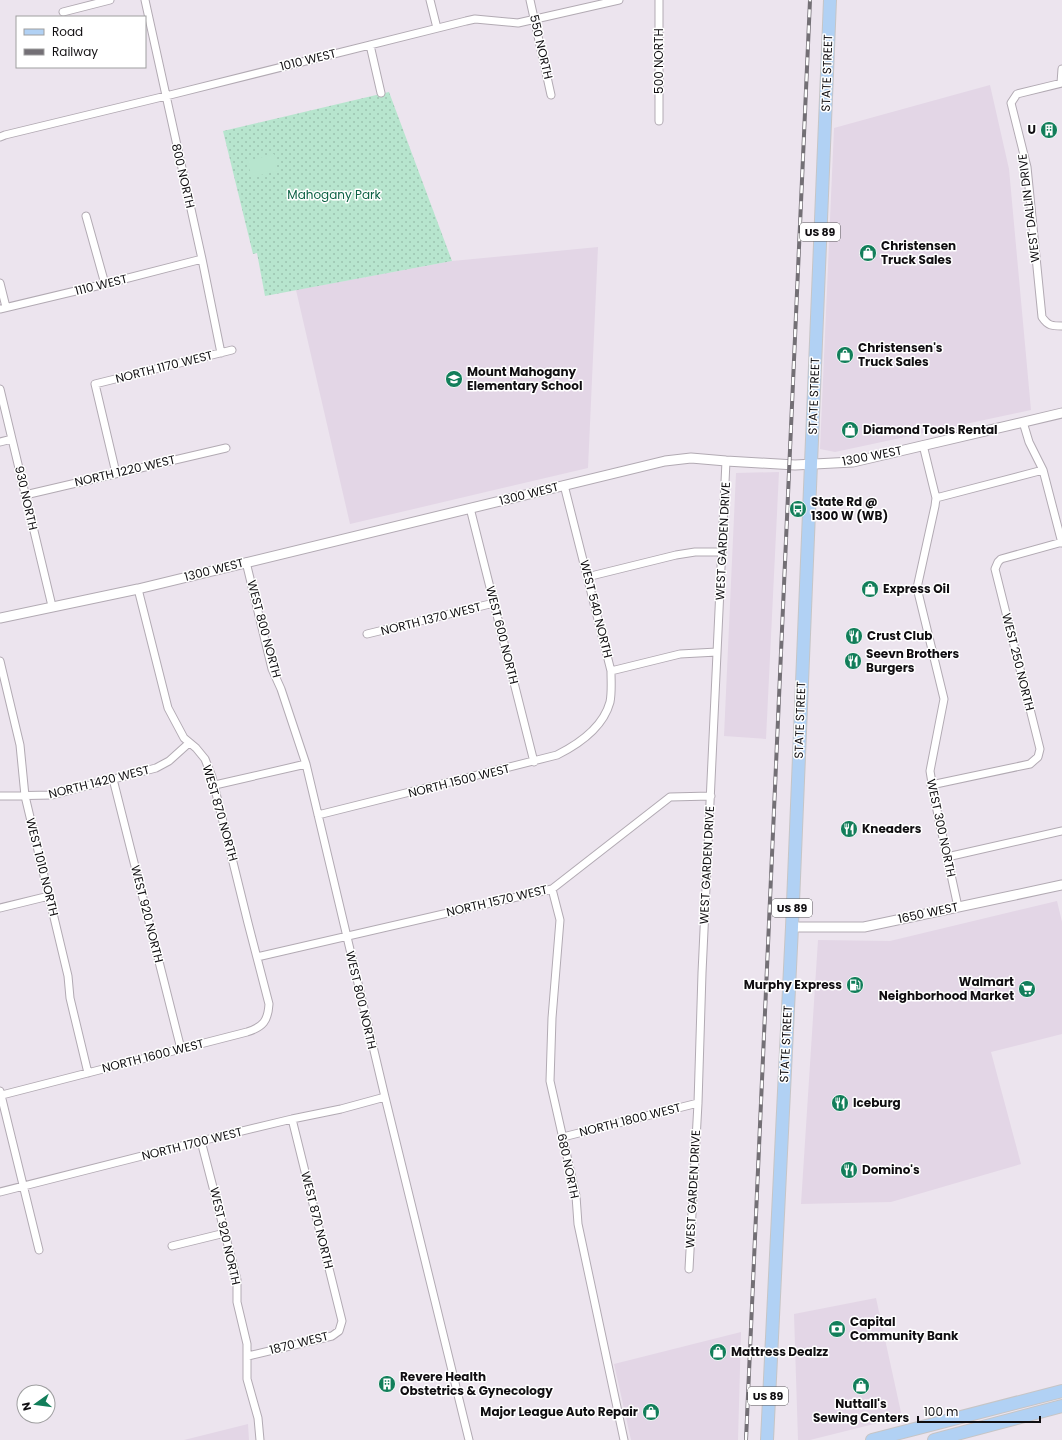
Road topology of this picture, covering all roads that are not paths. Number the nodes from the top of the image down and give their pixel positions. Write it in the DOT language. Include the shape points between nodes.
graph roads {
  1 [pos="110,0"];
  2 [pos="145,0"];
  3 [pos="430,0"];
  4 [pos="530,0"];
  5 [pos="619,0"];
  6 [pos="659,0"];
  7 [pos="830,0"];
  8 [pos="63,12"];
  9 [pos="534,19"];
  10 [pos="437,28"];
  11 [pos="370,44"];
  12 [pos="1062,69"];
  13 [pos="1062,83"];
  14 [pos="381,92"];
  15 [pos="551,95"];
  16 [pos="166,96"];
  17 [pos="659,121"];
  18 [pos="0,137"];
  19 [pos="86,216"];
  20 [pos="202,258"];
  21 [pos="0,283"];
  22 [pos="105,284"];
  23 [pos="3,308"];
  24 [pos="1062,326"];
  25 [pos="232,350"];
  26 [pos="222,353"];
  27 [pos="0,389"];
  28 [pos="1062,413"];
  29 [pos="1023,422"];
  30 [pos="12,439"];
  31 [pos="0,442"];
  32 [pos="923,445"];
  33 [pos="226,448"];
  34 [pos="726,461"];
  35 [pos="811,465"];
  36 [pos="1043,470"];
  37 [pos="116,473"];
  38 [pos="564,485"];
  39 [pos="25,495"];
  40 [pos="936,498"];
  41 [pos="470,508"];
  42 [pos="1062,543"];
  43 [pos="722,552"];
  44 [pos="246,562"];
  45 [pos="587,577"];
  46 [pos="138,589"];
  47 [pos="494,603"];
  48 [pos="52,606"];
  49 [pos="0,618"];
  50 [pos="368,634"];
  51 [pos="718,652"];
  52 [pos="0,661"];
  53 [pos="611,671"];
  54 [pos="594,730"];
  55 [pos="189,743"];
  56 [pos="534,762"];
  57 [pos="306,764"];
  58 [pos="113,779"];
  59 [pos="214,785"];
  60 [pos="931,785"];
  61 [pos="0,796"];
  62 [pos="25,796"];
  63 [pos="711,796"];
  64 [pos="318,815"];
  65 [pos="1062,831"];
  66 [pos="947,857"];
  67 [pos="1062,885"];
  68 [pos="552,889"];
  69 [pos="49,896"];
  70 [pos="958,907"];
  71 [pos="0,908"];
  72 [pos="792,927"];
  73 [pos="346,938"];
  74 [pos="257,957"];
  75 [pos="262,1024"];
  76 [pos="181,1049"];
  77 [pos="88,1073"];
  78 [pos="1,1093"];
  79 [pos="385,1097"];
  80 [pos="698,1103"];
  81 [pos="292,1119"];
  82 [pos="562,1137"];
  83 [pos="201,1141"];
  84 [pos="24,1186"];
  85 [pos="0,1192"];
  86 [pos="225,1233"];
  87 [pos="172,1246"];
  88 [pos="39,1250"];
  89 [pos="689,1269"];
  90 [pos="342,1321"];
  91 [pos="248,1356"];
  92 [pos="1062,1391"];
  93 [pos="1062,1406"];
  94 [pos="260,1440"];
  95 [pos="469,1440"];
  96 [pos="624,1440"];
  97 [pos="767,1440"];
  98 [pos="872,1440"];
  99 [pos="934,1440"];
  1 -- 8 [label="street"];
  2 -- 16 [label="street, 800 NORTH"];
  3 -- 10 [label="street"];
  4 -- 9 [label="street, 550 NORTH"];
  5 -- 9 [label="street, 1010 WEST"];
  6 -- 17 [label="street, 500 NORTH"];
  7 -- 35 [label="main road, STATE STREET / US 89"];
  9 -- 10 [label="street, 1010 WEST" via="518,23 475,19"];
  9 -- 15 [label="street, 550 NORTH"];
  10 -- 11 [label="street, 1010 WEST"];
  11 -- 14 [label="street"];
  11 -- 16 [label="street, 1010 WEST"];
  12 -- 13 [label="street"];
  13 -- 24 [label="street, WEST DALLIN DRIVE" via="1017,94 1011,103 1027,167 1040,310 1046,323"];
  16 -- 18 [label="street, 1010 WEST"];
  16 -- 20 [label="street, 800 NORTH"];
  19 -- 22 [label="street"];
  20 -- 22 [label="street, 1110 WEST"];
  20 -- 26 [label="street, 800 NORTH"];
  21 -- 23 [label="street"];
  22 -- 23 [label="street, 1110 WEST"];
  25 -- 26 [label="street, NORTH 1170 WEST"];
  26 -- 37 [label="street, NORTH 1170 WEST" via="96,384"];
  27 -- 30 [label="street, 930 NORTH"];
  28 -- 29 [label="street, 1300 WEST"];
  29 -- 32 [label="street, 1300 WEST"];
  29 -- 36 [label="street" via="1029,442"];
  30 -- 31 [label="street"];
  30 -- 39 [label="street, 930 NORTH"];
  32 -- 35 [label="street, 1300 WEST" via="852,462"];
  32 -- 40 [label="street, WEST 300 NORTH"];
  33 -- 37 [label="street, NORTH 1220 WEST"];
  34 -- 35 [label="street, 1300 WEST"];
  34 -- 38 [label="street, 1300 WEST" via="678,458"];
  34 -- 43 [label="street, WEST GARDEN DRIVE"];
  35 -- 72 [label="main road, STATE STREET / US 89"];
  36 -- 40 [label="street"];
  36 -- 42 [label="street"];
  37 -- 39 [label="street, NORTH 1220 WEST"];
  38 -- 41 [label="street, 1300 WEST"];
  38 -- 45 [label="street, WEST 540 NORTH"];
  39 -- 48 [label="street, 930 NORTH"];
  40 -- 60 [label="street, WEST 300 NORTH" via="917,588 944,699 930,771"];
  41 -- 44 [label="street, 1300 WEST"];
  41 -- 47 [label="street, WEST 600 NORTH"];
  42 -- 60 [label="street, WEST 250 NORTH" via="1001,559 995,573 1040,748 1038,758 1030,764"];
  43 -- 45 [label="street" via="676,555"];
  43 -- 51 [label="street, WEST GARDEN DRIVE"];
  44 -- 46 [label="street, 1300 WEST"];
  44 -- 57 [label="street, WEST 800 NORTH" via="272,669"];
  45 -- 53 [label="street, WEST 540 NORTH"];
  46 -- 48 [label="street, 1300 WEST"];
  46 -- 55 [label="street, WEST 870 NORTH" via="168,708"];
  47 -- 50 [label="street, NORTH 1370 WEST"];
  47 -- 56 [label="street, WEST 600 NORTH"];
  48 -- 49 [label="street, 1300 WEST"];
  51 -- 53 [label="street" via="680,654"];
  51 -- 63 [label="street, WEST GARDEN DRIVE"];
  52 -- 62 [label="street, WEST 1010 NORTH" via="20,745"];
  53 -- 54 [label="street, WEST 540 NORTH" via="610,701"];
  54 -- 56 [label="street, NORTH 1500 WEST" via="573,747"];
  55 -- 58 [label="street, NORTH 1420 WEST" via="169,761 156,768"];
  55 -- 59 [label="street, WEST 870 NORTH" via="205,759"];
  56 -- 64 [label="street, NORTH 1500 WEST"];
  57 -- 59 [label="street"];
  57 -- 64 [label="street, WEST 800 NORTH"];
  58 -- 62 [label="street, NORTH 1420 WEST" via="52,795"];
  58 -- 76 [label="street, WEST 920 NORTH"];
  59 -- 74 [label="street, WEST 870 NORTH"];
  60 -- 66 [label="street, WEST 300 NORTH"];
  61 -- 62 [label="street, NORTH 1420 WEST"];
  62 -- 69 [label="street, WEST 1010 NORTH"];
  63 -- 68 [label="street, NORTH 1570 WEST" via="670,797"];
  63 -- 80 [label="street, WEST GARDEN DRIVE"];
  64 -- 73 [label="street, WEST 800 NORTH"];
  65 -- 66 [label="street"];
  66 -- 70 [label="street, WEST 300 NORTH"];
  67 -- 70 [label="street, 1650 WEST"];
  68 -- 73 [label="street, NORTH 1570 WEST"];
  68 -- 82 [label="street, 680 NORTH" via="560,920 550,1081"];
  69 -- 71 [label="street"];
  69 -- 77 [label="street, WEST 1010 NORTH"];
  70 -- 72 [label="street, 1650 WEST" via="864,927"];
  72 -- 97 [label="main road, STATE STREET / US 89"];
  73 -- 74 [label="street, NORTH 1570 WEST"];
  73 -- 79 [label="street, WEST 800 NORTH"];
  74 -- 75 [label="street, WEST 870 NORTH" via="270,1004 269,1015"];
  75 -- 76 [label="street, NORTH 1600 WEST" via="247,1032"];
  76 -- 77 [label="street, NORTH 1600 WEST"];
  77 -- 78 [label="street, NORTH 1600 WEST"];
  78 -- 84 [label="street"];
  79 -- 81 [label="street, NORTH 1700 WEST"];
  79 -- 95 [label="street, WEST 800 NORTH"];
  80 -- 82 [label="street, NORTH 1800 WEST"];
  80 -- 89 [label="street, WEST GARDEN DRIVE"];
  81 -- 83 [label="street, NORTH 1700 WEST"];
  81 -- 90 [label="street, WEST 870 NORTH"];
  82 -- 96 [label="street, 680 NORTH"];
  83 -- 84 [label="street, NORTH 1700 WEST"];
  83 -- 86 [label="street, WEST 920 NORTH"];
  84 -- 85 [label="street, NORTH 1700 WEST"];
  84 -- 88 [label="street"];
  86 -- 87 [label="street"];
  86 -- 91 [label="street, WEST 920 NORTH" via="237,1280 238,1302"];
  90 -- 91 [label="street, 1870 WEST" via="340,1331 332,1336"];
  91 -- 94 [label="street, WEST 920 NORTH" via="248,1379 258,1418"];
  92 -- 98 [label="main road"];
  93 -- 99 [label="main road"];
}
